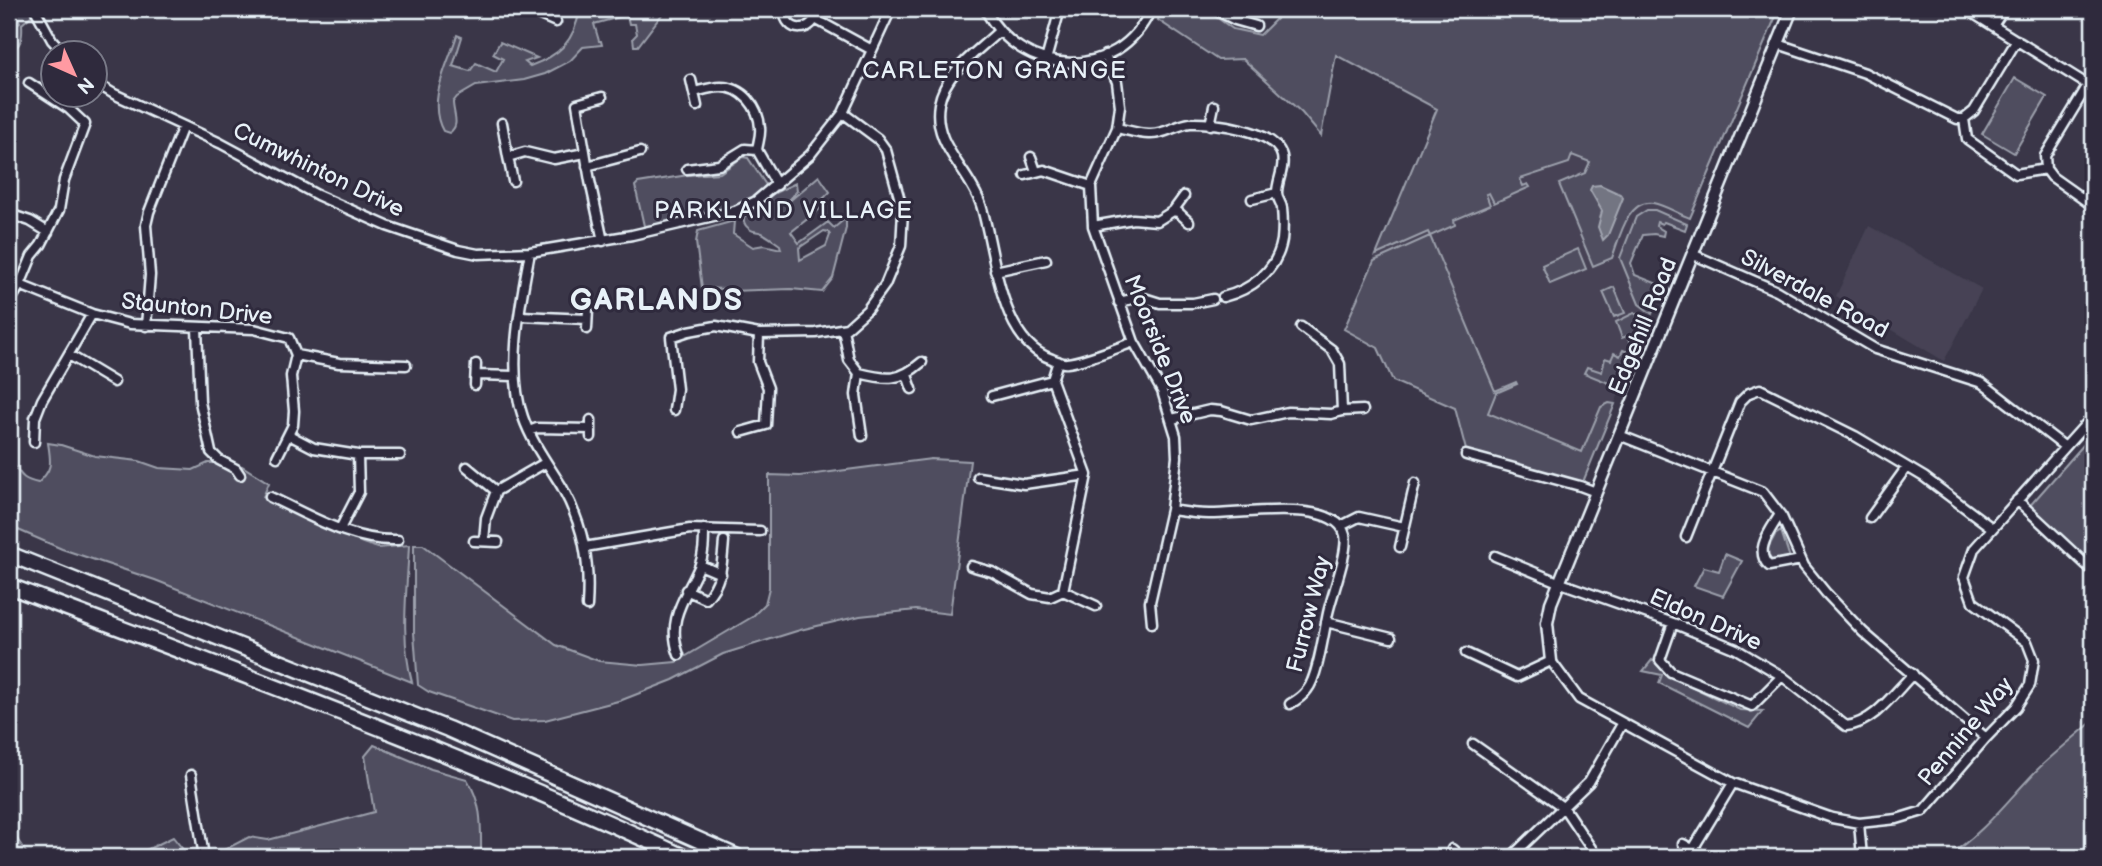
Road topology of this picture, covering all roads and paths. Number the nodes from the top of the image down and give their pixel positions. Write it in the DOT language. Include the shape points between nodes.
graph roads {
  1 [pos="35,9"];
  2 [pos="784,9"];
  3 [pos="819,9"];
  4 [pos="891,9"];
  5 [pos="985,9"];
  6 [pos="1060,9"];
  7 [pos="1151,9"];
  8 [pos="1214,9"];
  9 [pos="1792,9"];
  10 [pos="1966,9"];
  11 [pos="2004,9"];
  12 [pos="530,10"];
  13 [pos="817,20"];
  14 [pos="556,22"];
  15 [pos="1994,24"];
  16 [pos="1256,26"];
  17 [pos="999,31"];
  18 [pos="51,38"];
  19 [pos="2017,40"];
  20 [pos="1778,44"];
  21 [pos="872,50"];
  22 [pos="1105,55"];
  23 [pos="1046,60"];
  24 [pos="691,80"];
  25 [pos="29,83"];
  26 [pos="2091,86"];
  27 [pos="108,90"];
  28 [pos="694,92"];
  29 [pos="603,97"];
  30 [pos="697,106"];
  31 [pos="1214,106"];
  32 [pos="843,113"];
  33 [pos="1964,119"];
  34 [pos="502,123"];
  35 [pos="1210,125"];
  36 [pos="183,126"];
  37 [pos="1117,128"];
  38 [pos="757,150"];
  39 [pos="640,152"];
  40 [pos="585,153"];
  41 [pos="508,157"];
  42 [pos="1031,157"];
  43 [pos="587,166"];
  44 [pos="687,169"];
  45 [pos="2046,169"];
  46 [pos="1036,171"];
  47 [pos="1025,175"];
  48 [pos="513,181"];
  49 [pos="777,185"];
  50 [pos="1091,186"];
  51 [pos="1277,193"];
  52 [pos="1184,196"];
  53 [pos="1252,199"];
  54 [pos="2093,206"];
  55 [pos="1173,211"];
  56 [pos="9,214"];
  57 [pos="1189,222"];
  58 [pos="1093,226"];
  59 [pos="48,232"];
  60 [pos="603,241"];
  61 [pos="530,252"];
  62 [pos="1692,254"];
  63 [pos="1046,260"];
  64 [pos="995,271"];
  65 [pos="20,285"];
  66 [pos="1223,297"];
  67 [pos="1213,299"];
  68 [pos="1119,302"];
  69 [pos="9,303"];
  70 [pos="588,309"];
  71 [pos="92,314"];
  72 [pos="521,316"];
  73 [pos="587,319"];
  74 [pos="146,326"];
  75 [pos="1301,327"];
  76 [pos="197,328"];
  77 [pos="587,329"];
  78 [pos="842,329"];
  79 [pos="760,334"];
  80 [pos="1134,342"];
  81 [pos="69,355"];
  82 [pos="296,355"];
  83 [pos="1058,361"];
  84 [pos="922,362"];
  85 [pos="476,364"];
  86 [pos="406,365"];
  87 [pos="859,373"];
  88 [pos="476,375"];
  89 [pos="907,375"];
  90 [pos="515,376"];
  91 [pos="1052,380"];
  92 [pos="114,382"];
  93 [pos="475,385"];
  94 [pos="912,389"];
  95 [pos="992,396"];
  96 [pos="674,410"];
  97 [pos="1363,410"];
  98 [pos="1342,411"];
  99 [pos="2093,416"];
  100 [pos="1172,419"];
  101 [pos="591,429"];
  102 [pos="529,431"];
  103 [pos="741,432"];
  104 [pos="289,435"];
  105 [pos="1619,435"];
  106 [pos="862,436"];
  107 [pos="34,442"];
  108 [pos="2065,447"];
  109 [pos="358,455"];
  110 [pos="400,455"];
  111 [pos="1466,455"];
  112 [pos="277,457"];
  113 [pos="545,463"];
  114 [pos="467,467"];
  115 [pos="1906,468"];
  116 [pos="1712,474"];
  117 [pos="240,475"];
  118 [pos="1087,475"];
  119 [pos="978,477"];
  120 [pos="1415,483"];
  121 [pos="496,491"];
  122 [pos="1596,492"];
  123 [pos="270,497"];
  124 [pos="2017,500"];
  125 [pos="1171,510"];
  126 [pos="1780,514"];
  127 [pos="1870,518"];
  128 [pos="1341,526"];
  129 [pos="1404,527"];
  130 [pos="1992,528"];
  131 [pos="340,529"];
  132 [pos="704,529"];
  133 [pos="760,531"];
  134 [pos="1686,537"];
  135 [pos="398,540"];
  136 [pos="474,541"];
  137 [pos="484,541"];
  138 [pos="724,541"];
  139 [pos="498,542"];
  140 [pos="585,547"];
  141 [pos="1400,547"];
  142 [pos="9,554"];
  143 [pos="1494,556"];
  144 [pos="1801,560"];
  145 [pos="700,565"];
  146 [pos="971,566"];
  147 [pos="2093,571"];
  148 [pos="721,574"];
  149 [pos="1558,582"];
  150 [pos="9,586"];
  151 [pos="686,590"];
  152 [pos="1063,590"];
  153 [pos="587,606"];
  154 [pos="1097,606"];
  155 [pos="1326,622"];
  156 [pos="1152,623"];
  157 [pos="1674,623"];
  158 [pos="1391,638"];
  159 [pos="1466,653"];
  160 [pos="679,655"];
  161 [pos="1551,661"];
  162 [pos="1913,674"];
  163 [pos="1782,676"];
  164 [pos="1290,704"];
  165 [pos="1622,724"];
  166 [pos="1986,738"];
  167 [pos="1473,744"];
  168 [pos="191,775"];
  169 [pos="1733,783"];
  170 [pos="1564,808"];
  171 [pos="1859,823"];
  172 [pos="1683,844"];
  173 [pos="1452,849"];
  174 [pos="1693,849"];
  175 [pos="1704,856"];
  176 [pos="204,857"];
  177 [pos="684,857"];
  178 [pos="737,857"];
  179 [pos="1461,857"];
  180 [pos="1511,857"];
  181 [pos="1597,857"];
  182 [pos="1862,857"];
  1 -- 18 [label="street"];
  2 -- 13 [label="street" via="785,17 797,28"];
  3 -- 13 [label="street"];
  4 -- 21 [label="street, Cumwhinton Drive"];
  5 -- 17 [label="street"];
  6 -- 23 [label="street"];
  7 -- 22 [label="street" via="1134,36"];
  8 -- 16 [label="street"];
  9 -- 20 [label="street, Edgehill Road"];
  10 -- 15 [label="street"];
  11 -- 15 [label="street"];
  12 -- 14 [label="street"];
  13 -- 21 [label="street"];
  15 -- 19 [label="street"];
  17 -- 23 [label="street" via="1022,50"];
  17 -- 64 [label="street" via="949,77 939,103 938,126 981,205"];
  19 -- 26 [label="street"];
  19 -- 33 [label="street" via="1974,111"];
  20 -- 33 [label="street" via="1865,73"];
  20 -- 62 [label="street, Edgehill Road"];
  21 -- 32 [label="street, Cumwhinton Drive"];
  22 -- 23 [label="street" via="1076,64"];
  22 -- 37 [label="street, Moorside Drive" via="1117,82"];
  24 -- 28 [label="street"];
  25 -- 59 [label="street" via="85,124"];
  26 -- 45 [label="street" via="2045,156"];
  27 -- 36 [label="street, Cumwhinton Drive"];
  28 -- 30 [label="street"];
  28 -- 38 [label="street" via="723,87 746,98 760,121"];
  29 -- 40 [label="street" via="577,104"];
  31 -- 35 [label="street"];
  32 -- 49 [label="street, Cumwhinton Drive" via="810,155"];
  32 -- 78 [label="street" via="886,150 903,211 901,246 885,285 867,310"];
  33 -- 45 [label="street" via="1968,139 2016,174"];
  34 -- 41 [label="street"];
  35 -- 37 [label="street" via="1188,124 1153,134"];
  35 -- 51 [label="street" via="1254,133 1276,144 1283,164"];
  36 -- 61 [label="street, Cumwhinton Drive" via="387,226 478,254"];
  36 -- 74 [label="street" via="146,225 150,275"];
  37 -- 50 [label="street, Moorside Drive"];
  38 -- 44 [label="street" via="745,149 719,165"];
  38 -- 49 [label="street"];
  39 -- 43 [label="street"];
  40 -- 41 [label="street" via="554,159 525,152"];
  40 -- 43 [label="street"];
  41 -- 48 [label="street"];
  42 -- 46 [label="street"];
  43 -- 60 [label="street"];
  45 -- 54 [label="street"];
  46 -- 47 [label="street"];
  46 -- 50 [label="street"];
  49 -- 60 [label="street, Cumwhinton Drive" via="735,211"];
  50 -- 58 [label="street, Moorside Drive"];
  51 -- 53 [label="street"];
  51 -- 66 [label="street" via="1282,204 1282,240 1274,262 1260,279"];
  52 -- 55 [label="street"];
  55 -- 57 [label="street"];
  55 -- 58 [label="street" via="1157,221 1133,219"];
  56 -- 59 [label="street"];
  58 -- 68 [label="street, Moorside Drive"];
  59 -- 65 [label="street"];
  60 -- 61 [label="street, Cumwhinton Drive"];
  61 -- 72 [label="street"];
  62 -- 105 [label="street, Edgehill Road"];
  62 -- 108 [label="street, Silverdale Road" via="1777,291 1875,349 1982,383"];
  63 -- 64 [label="street"];
  64 -- 83 [label="street" via="1015,328 1041,356"];
  65 -- 69 [label="street"];
  65 -- 71 [label="street, Staunton Drive"];
  67 -- 68 [label="street" via="1160,303 1141,297"];
  68 -- 80 [label="street, Moorside Drive"];
  70 -- 73 [label="street"];
  71 -- 74 [label="street, Staunton Drive"];
  71 -- 81 [label="street"];
  72 -- 73 [label="street"];
  72 -- 90 [label="street"];
  73 -- 77 [label="street"];
  74 -- 76 [label="street, Staunton Drive"];
  75 -- 98 [label="street" via="1332,350 1340,364"];
  76 -- 82 [label="street, Staunton Drive" via="254,329 289,338"];
  76 -- 117 [label="street" via="200,402 211,452"];
  78 -- 79 [label="street"];
  78 -- 87 [label="street" via="849,360"];
  79 -- 96 [label="street" via="716,326 671,337 677,388"];
  79 -- 103 [label="street" via="758,362 768,388 766,425"];
  80 -- 83 [label="street" via="1066,364"];
  80 -- 100 [label="street, Moorside Drive"];
  81 -- 92 [label="street"];
  81 -- 107 [label="street" via="42,400 35,418"];
  82 -- 86 [label="street" via="338,363"];
  82 -- 104 [label="street" via="291,376 295,411"];
  83 -- 91 [label="street"];
  84 -- 89 [label="street"];
  85 -- 88 [label="street"];
  87 -- 89 [label="street" via="881,379"];
  87 -- 106 [label="street" via="856,395"];
  88 -- 90 [label="street"];
  88 -- 93 [label="street"];
  89 -- 94 [label="street"];
  90 -- 102 [label="street"];
  91 -- 95 [label="street"];
  91 -- 118 [label="street"];
  97 -- 98 [label="street"];
  98 -- 100 [label="street" via="1288,412 1251,420 1210,410"];
  99 -- 108 [label="street, Pennine Way"];
  100 -- 125 [label="street, Moorside Drive" via="1177,447"];
  101 -- 102 [label="street"];
  102 -- 113 [label="street"];
  104 -- 109 [label="street" via="314,448"];
  104 -- 112 [label="street"];
  105 -- 116 [label="street"];
  105 -- 122 [label="street, Edgehill Road"];
  108 -- 124 [label="street, Pennine Way"];
  109 -- 110 [label="street"];
  109 -- 131 [label="street" via="359,492"];
  111 -- 122 [label="street"];
  113 -- 121 [label="street"];
  113 -- 140 [label="street" via="572,509"];
  114 -- 121 [label="street"];
  115 -- 116 [label="street" via="1855,436 1760,389 1740,402"];
  115 -- 127 [label="street"];
  115 -- 130 [label="street"];
  116 -- 126 [label="street" via="1763,492"];
  116 -- 134 [label="street"];
  118 -- 119 [label="street" via="1024,484"];
  118 -- 152 [label="street"];
  120 -- 129 [label="street"];
  121 -- 137 [label="street"];
  122 -- 149 [label="street, Edgehill Road"];
  123 -- 131 [label="street"];
  124 -- 130 [label="street, Pennine Way"];
  124 -- 147 [label="street"];
  125 -- 128 [label="street" via="1207,514 1300,511 1328,517"];
  125 -- 156 [label="street, Moorside Drive" via="1150,602"];
  126 -- 144 [label="street"];
  126 -- 144 [label="street" via="1761,550 1762,559 1769,566"];
  128 -- 129 [label="street" via="1359,517"];
  128 -- 155 [label="street, Furrow Way" via="1346,543"];
  129 -- 141 [label="street"];
  130 -- 166 [label="street, Pennine Way" via="1974,549 1964,577 1973,602 2027,642 2034,660 2030,685"];
  131 -- 135 [label="street" via="357,537"];
  132 -- 133 [label="street"];
  132 -- 140 [label="street"];
  132 -- 145 [label="street"];
  136 -- 137 [label="street"];
  137 -- 139 [label="street"];
  138 -- 148 [label="street"];
  140 -- 153 [label="street"];
  142 -- 178 [label="highway" via="448,729"];
  143 -- 149 [label="street, Eldon Drive"];
  144 -- 162 [label="street" via="1863,632"];
  145 -- 148 [label="street"];
  145 -- 151 [label="street"];
  146 -- 152 [label="street" via="1032,594 1050,597"];
  148 -- 151 [label="street" via="706,599"];
  149 -- 157 [label="street, Eldon Drive"];
  149 -- 161 [label="street, Edgehill Road" via="1547,623"];
  150 -- 177 [label="highway" via="500,776"];
  151 -- 160 [label="street" via="673,632"];
  152 -- 154 [label="street"];
  155 -- 158 [label="street"];
  155 -- 164 [label="street, Furrow Way" via="1312,683"];
  157 -- 163 [label="street, Eldon Drive" via="1736,649"];
  157 -- 163 [label="street" via="1660,660 1671,672 1752,706"];
  159 -- 161 [label="street" via="1517,677"];
  161 -- 165 [label="street, Pennine Way" via="1579,699"];
  162 -- 163 [label="street, Eldon Drive" via="1861,725 1846,726"];
  162 -- 166 [label="street"];
  165 -- 169 [label="street, Pennine Way"];
  165 -- 170 [label="street" via="1589,782"];
  166 -- 171 [label="street, Pennine Way" via="1923,811"];
  167 -- 170 [label="street"];
  168 -- 176 [label="street"];
  169 -- 171 [label="street, Pennine Way"];
  169 -- 174 [label="street"];
  170 -- 180 [label="street"];
  170 -- 181 [label="street"];
  171 -- 182 [label="street"];
  172 -- 174 [label="street"];
  173 -- 179 [label="street"];
  174 -- 175 [label="street"];
}
